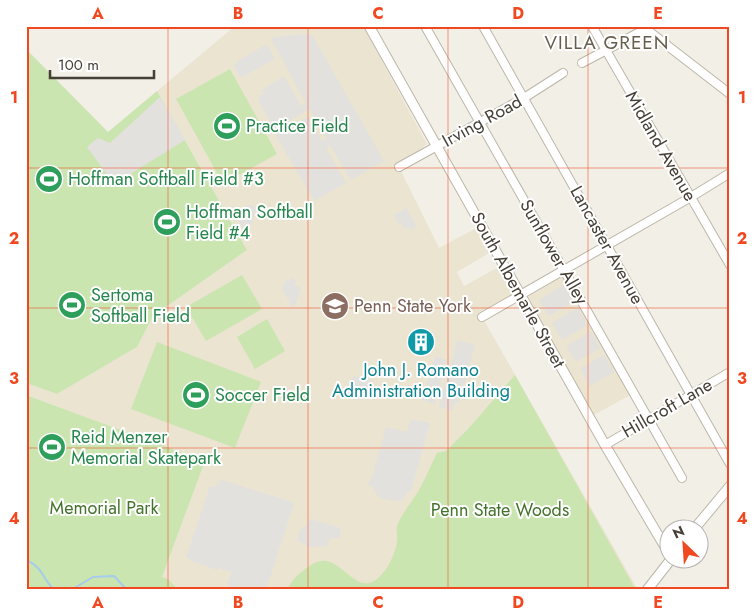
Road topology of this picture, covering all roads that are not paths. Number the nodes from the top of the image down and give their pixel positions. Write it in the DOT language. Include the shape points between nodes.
graph roads {
  1 [pos="369,26"];
  2 [pos="425,26"];
  3 [pos="483,26"];
  4 [pos="592,26"];
  5 [pos="649,28"];
  6 [pos="606,51"];
  7 [pos="582,63"];
  8 [pos="563,73"];
  9 [pos="730,94"];
  10 [pos="524,98"];
  11 [pos="479,122"];
  12 [pos="437,146"];
  13 [pos="399,167"];
  14 [pos="730,173"];
  15 [pos="691,198"];
  16 [pos="608,246"];
  17 [pos="730,265"];
  18 [pos="564,271"];
  19 [pos="521,295"];
  20 [pos="482,317"];
  21 [pos="730,372"];
  22 [pos="691,395"];
  23 [pos="649,419"];
  24 [pos="605,444"];
  25 [pos="730,464"];
  26 [pos="682,478"];
  27 [pos="730,486"];
  28 [pos="703,518"];
  29 [pos="658,535"];
  30 [pos="664,568"];
  31 [pos="648,590"];
  1 -- 12 [label="street, South Albemarle Street"];
  2 -- 11 [label="street, Sunflower Alley"];
  3 -- 10 [label="street, Lancaster Avenue"];
  4 -- 6 [label="street, Midland Avenue"];
  5 -- 6 [label="street"];
  5 -- 9 [label="street"];
  6 -- 7 [label="street"];
  6 -- 15 [label="street, Midland Avenue"];
  8 -- 10 [label="street, Irving Road"];
  10 -- 11 [label="street, Irving Road"];
  10 -- 16 [label="street, Lancaster Avenue"];
  11 -- 12 [label="street, Irving Road"];
  11 -- 18 [label="street, Sunflower Alley"];
  12 -- 13 [label="street, Irving Road"];
  12 -- 19 [label="street, South Albemarle Street"];
  14 -- 15 [label="street"];
  15 -- 16 [label="street"];
  15 -- 17 [label="street, Midland Avenue"];
  16 -- 18 [label="street"];
  16 -- 22 [label="street, Lancaster Avenue"];
  18 -- 19 [label="street"];
  18 -- 23 [label="street, Sunflower Alley"];
  19 -- 20 [label="street"];
  19 -- 24 [label="street, South Albemarle Street"];
  21 -- 22 [label="street, Hillcroft Lane"];
  22 -- 23 [label="street, Hillcroft Lane"];
  22 -- 25 [label="street, Lancaster Avenue"];
  23 -- 24 [label="street, Hillcroft Lane"];
  23 -- 26 [label="street, Sunflower Alley"];
  24 -- 29 [label="street, South Albemarle Street"];
  27 -- 28 [label="street"];
  30 -- 31 [label="street"];
}
